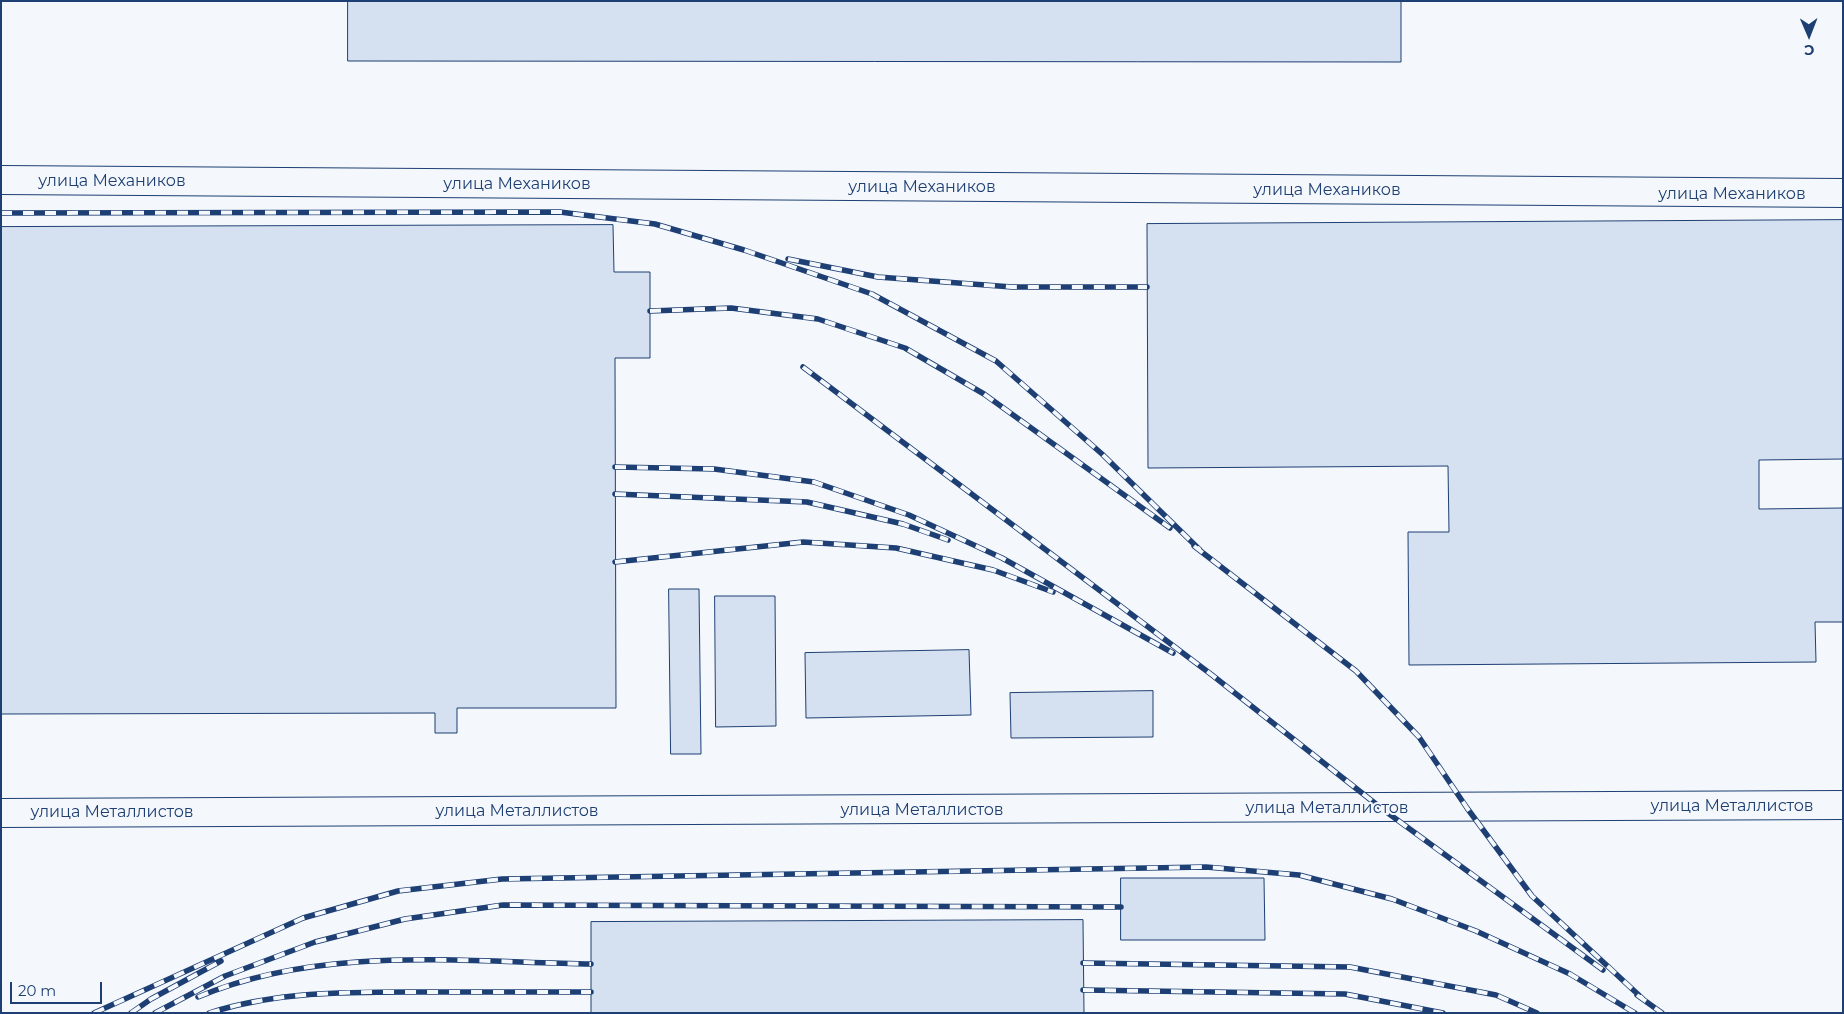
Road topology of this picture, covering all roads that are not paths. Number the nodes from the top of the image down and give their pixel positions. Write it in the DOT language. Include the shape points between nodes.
graph roads {
  1 [pos="1,180"];
  2 [pos="1843,193"];
  3 [pos="1843,805"];
  4 [pos="1,813"];
  1 -- 2 [label="street, улица Механиков"];
  3 -- 4 [label="street, улица Металлистов"];
}
